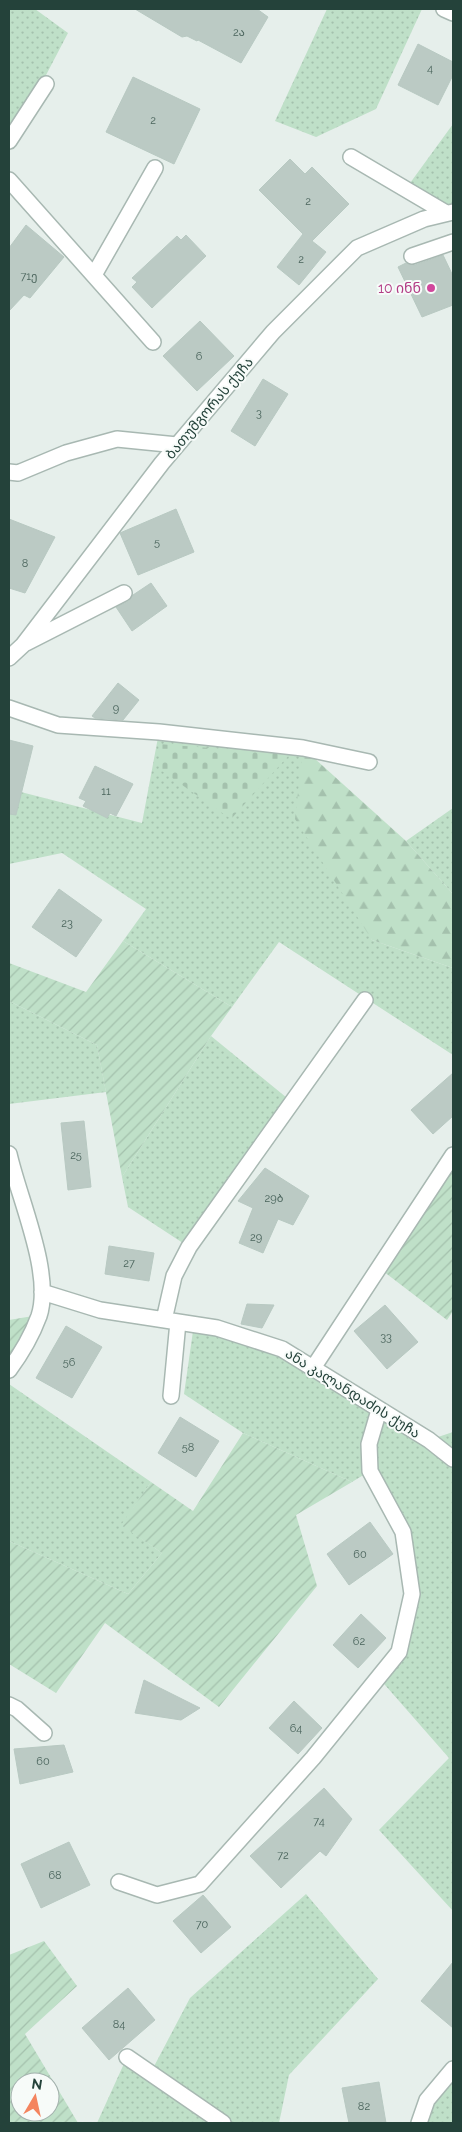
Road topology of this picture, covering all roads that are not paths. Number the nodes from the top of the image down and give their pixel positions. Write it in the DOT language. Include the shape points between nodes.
graph roads {
  1 [pos="444,9"];
  2 [pos="453,13"];
  3 [pos="46,84"];
  4 [pos="9,141"];
  5 [pos="351,157"];
  6 [pos="155,168"];
  7 [pos="9,180"];
  8 [pos="449,212"];
  9 [pos="453,242"];
  10 [pos="412,256"];
  11 [pos="94,275"];
  12 [pos="153,342"];
  13 [pos="177,445"];
  14 [pos="9,472"];
  15 [pos="124,593"];
  16 [pos="23,645"];
  17 [pos="9,658"];
  18 [pos="9,708"];
  19 [pos="369,762"];
  20 [pos="365,1000"];
  21 [pos="9,1154"];
  22 [pos="453,1155"];
  23 [pos="42,1292"];
  24 [pos="171,1321"];
  25 [pos="313,1368"];
  26 [pos="9,1370"];
  27 [pos="171,1396"];
  28 [pos="379,1410"];
  29 [pos="453,1459"];
  30 [pos="9,1705"];
  31 [pos="44,1733"];
  32 [pos="119,1882"];
  33 [pos="127,2057"];
  34 [pos="453,2069"];
  35 [pos="223,2123"];
  36 [pos="419,2123"];
  1 -- 2 [label="street"];
  3 -- 4 [label="street"];
  5 -- 8 [label="street"];
  6 -- 11 [label="street"];
  7 -- 11 [label="street"];
  8 -- 13 [label="street, ბათუმგორას ქუჩა" via="424,219 357,248 274,332"];
  9 -- 10 [label="street"];
  11 -- 12 [label="street"];
  13 -- 14 [label="street" via="117,439 66,453 18,473"];
  13 -- 16 [label="street, ბათუმგორას ქუჩა"];
  15 -- 16 [label="street"];
  16 -- 17 [label="street, ბათუმგორას ქუჩა"];
  18 -- 19 [label="street" via="58,725 303,748"];
  20 -- 24 [label="street" via="189,1248 174,1276"];
  21 -- 23 [label="street" via="42,1267"];
  22 -- 25 [label="street"];
  23 -- 24 [label="street, ანა კალანდაძის ქუჩა" via="100,1310"];
  23 -- 26 [label="street" via="39,1315"];
  24 -- 25 [label="street, ანა კალანდაძის ქუჩა" via="217,1328 282,1349"];
  24 -- 27 [label="street"];
  25 -- 28 [label="street, ანა კალანდაძის ქუჩა"];
  28 -- 29 [label="street, ანა კალანდაძის ქუჩა" via="429,1440"];
  28 -- 32 [label="street" via="369,1444 370,1471 403,1532 412,1594 399,1652 269,1808 200,1884 157,1895"];
  30 -- 31 [label="street"];
  33 -- 35 [label="street"];
  34 -- 36 [label="street" via="427,2100"];
}
